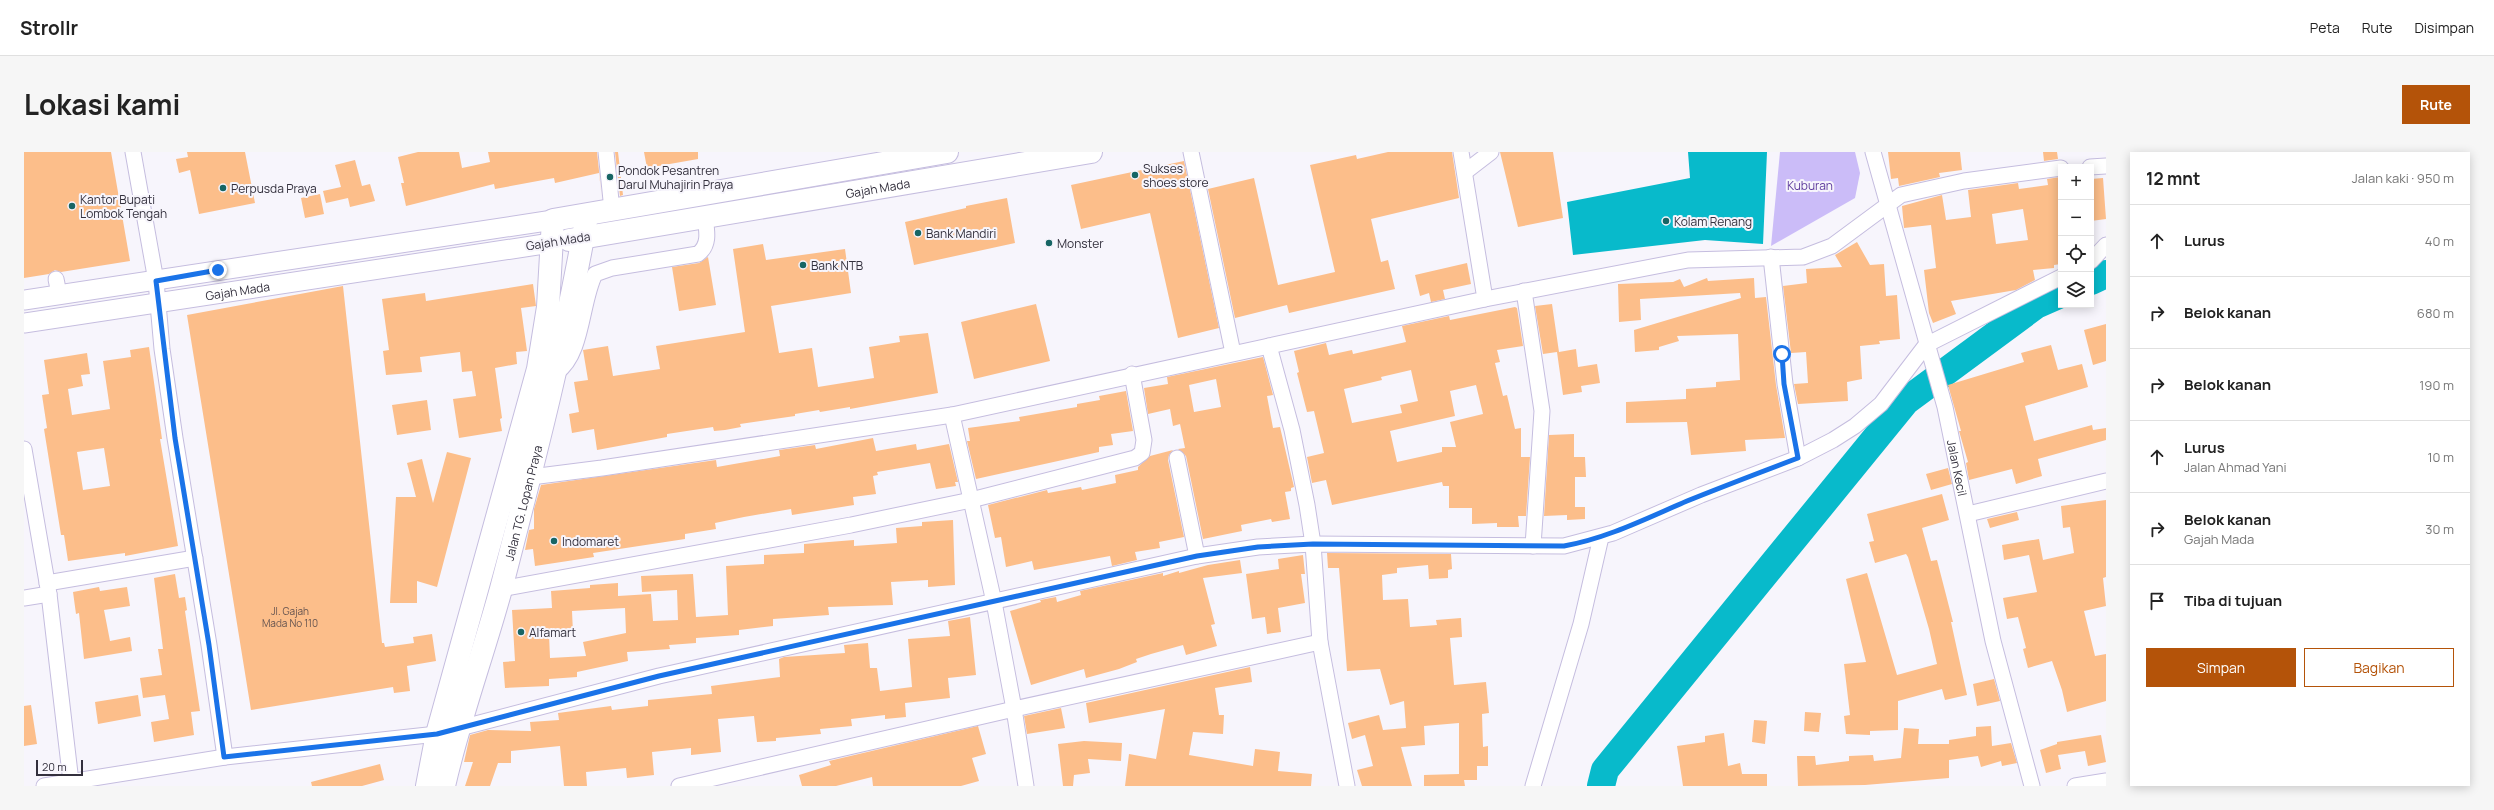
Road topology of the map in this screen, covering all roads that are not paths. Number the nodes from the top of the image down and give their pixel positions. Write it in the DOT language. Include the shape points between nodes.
graph roads {
  1 [pos="133,152"];
  2 [pos="606,152"];
  3 [pos="947,152"];
  4 [pos="1091,152"];
  5 [pos="1191,152"];
  6 [pos="1461,152"];
  7 [pos="1492,152"];
  8 [pos="1873,152"];
  9 [pos="909,155"];
  10 [pos="2106,166"];
  11 [pos="2094,167"];
  12 [pos="2058,168"];
  13 [pos="1465,172"];
  14 [pos="1888,203"];
  15 [pos="612,210"];
  16 [pos="587,215"];
  17 [pos="705,218"];
  18 [pos="553,220"];
  19 [pos="583,238"];
  20 [pos="551,243"];
  21 [pos="2106,245"];
  22 [pos="1771,257"];
  23 [pos="2094,258"];
  24 [pos="2058,279"];
  25 [pos="156,281"];
  26 [pos="1524,291"];
  27 [pos="1486,298"];
  28 [pos="24,300"];
  29 [pos="158,304"];
  30 [pos="24,323"];
  31 [pos="1926,345"];
  32 [pos="1269,346"];
  33 [pos="1233,354"];
  34 [pos="555,374"];
  35 [pos="1132,374"];
  36 [pos="952,414"];
  37 [pos="24,449"];
  38 [pos="1177,458"];
  39 [pos="1798,458"];
  40 [pos="531,477"];
  41 [pos="2106,481"];
  42 [pos="971,500"];
  43 [pos="1968,514"];
  44 [pos="1601,537"];
  45 [pos="1313,544"];
  46 [pos="1533,546"];
  47 [pos="1197,556"];
  48 [pos="195,558"];
  49 [pos="48,588"];
  50 [pos="501,589"];
  51 [pos="24,598"];
  52 [pos="994,602"];
  53 [pos="1320,642"];
  54 [pos="1014,709"];
  55 [pos="447,732"];
  56 [pos="224,757"];
  57 [pos="2106,781"];
  58 [pos="71,782"];
  59 [pos="44,786"];
  60 [pos="427,786"];
  61 [pos="444,786"];
  62 [pos="679,786"];
  63 [pos="1026,786"];
  64 [pos="1347,786"];
  65 [pos="1533,786"];
  66 [pos="2032,786"];
  67 [pos="2075,786"];
  1 -- 25 [label="street"];
  2 -- 15 [label="street"];
  3 -- 9 [label="highway, Gajah Mada"];
  4 -- 17 [label="highway, Gajah Mada"];
  5 -- 33 [label="street"];
  6 -- 13 [label="street"];
  7 -- 13 [label="street"];
  8 -- 14 [label="street, Jalan Kecil"];
  9 -- 15 [label="highway, Gajah Mada"];
  10 -- 11 [label="street"];
  12 -- 14 [label="street" via="1930,188 1901,195"];
  13 -- 27 [label="street"];
  14 -- 22 [label="street" via="1847,235 1821,251 1803,257"];
  14 -- 31 [label="street, Jalan Kecil"];
  15 -- 16 [label="highway, Gajah Mada"];
  16 -- 18 [label="highway, Gajah Mada"];
  16 -- 19 [label="highway, Jalan TG. Lopan Praya"];
  17 -- 19 [label="highway, Gajah Mada"];
  17 -- 34 [label="street" via="707,240 704,250 698,254 612,268 595,274 574,348 566,364"];
  18 -- 20 [label="highway, Jalan TG. Lopan Praya"];
  18 -- 25 [label="main road, Gajah Mada"];
  19 -- 20 [label="highway, Gajah Mada"];
  19 -- 34 [label="highway, Jalan TG. Lopan Praya"];
  20 -- 29 [label="main road, Gajah Mada" via="302,284"];
  20 -- 55 [label="highway, Jalan TG. Lopan Praya" via="548,307 538,369"];
  21 -- 23 [label="street"];
  22 -- 26 [label="street" via="1688,260"];
  22 -- 39 [label="street" via="1784,384"];
  24 -- 31 [label="street"];
  25 -- 28 [label="main road, Gajah Mada" via="57,286"];
  25 -- 29 [label="street"];
  26 -- 27 [label="street"];
  26 -- 46 [label="street" via="1542,411"];
  27 -- 32 [label="street"];
  29 -- 30 [label="main road, Gajah Mada" via="78,313"];
  29 -- 48 [label="street" via="174,431"];
  31 -- 39 [label="street" via="1881,404 1855,426"];
  31 -- 43 [label="street, Jalan Kecil" via="1945,408"];
  32 -- 33 [label="street"];
  32 -- 45 [label="street" via="1292,430"];
  33 -- 35 [label="street"];
  34 -- 40 [label="highway, Jalan TG. Lopan Praya"];
  35 -- 36 [label="street"];
  35 -- 42 [label="street" via="1144,440 1144,447 1139,456"];
  36 -- 40 [label="street"];
  36 -- 42 [label="street"];
  37 -- 49 [label="street"];
  38 -- 47 [label="street"];
  39 -- 44 [label="street"];
  40 -- 50 [label="highway, Jalan TG. Lopan Praya"];
  41 -- 43 [label="street"];
  42 -- 50 [label="street" via="705,553"];
  42 -- 52 [label="street"];
  43 -- 66 [label="street, Jalan Kecil" via="1993,641"];
  44 -- 46 [label="street" via="1564,546"];
  44 -- 65 [label="street" via="1581,624"];
  45 -- 46 [label="street"];
  45 -- 47 [label="street" via="1258,547"];
  45 -- 53 [label="street"];
  47 -- 52 [label="street"];
  48 -- 49 [label="street"];
  48 -- 56 [label="street"];
  49 -- 51 [label="street"];
  49 -- 58 [label="street"];
  50 -- 55 [label="highway, Jalan TG. Lopan Praya"];
  52 -- 54 [label="street"];
  52 -- 55 [label="street" via="888,623 666,674"];
  53 -- 54 [label="street"];
  53 -- 64 [label="street"];
  54 -- 62 [label="street"];
  54 -- 63 [label="street"];
  55 -- 56 [label="street"];
  55 -- 60 [label="highway, Jalan TG. Lopan Praya"];
  55 -- 61 [label="highway, Jalan TG. Lopan Praya"];
  56 -- 58 [label="street"];
  57 -- 67 [label="street"];
  58 -- 59 [label="street"];
}
